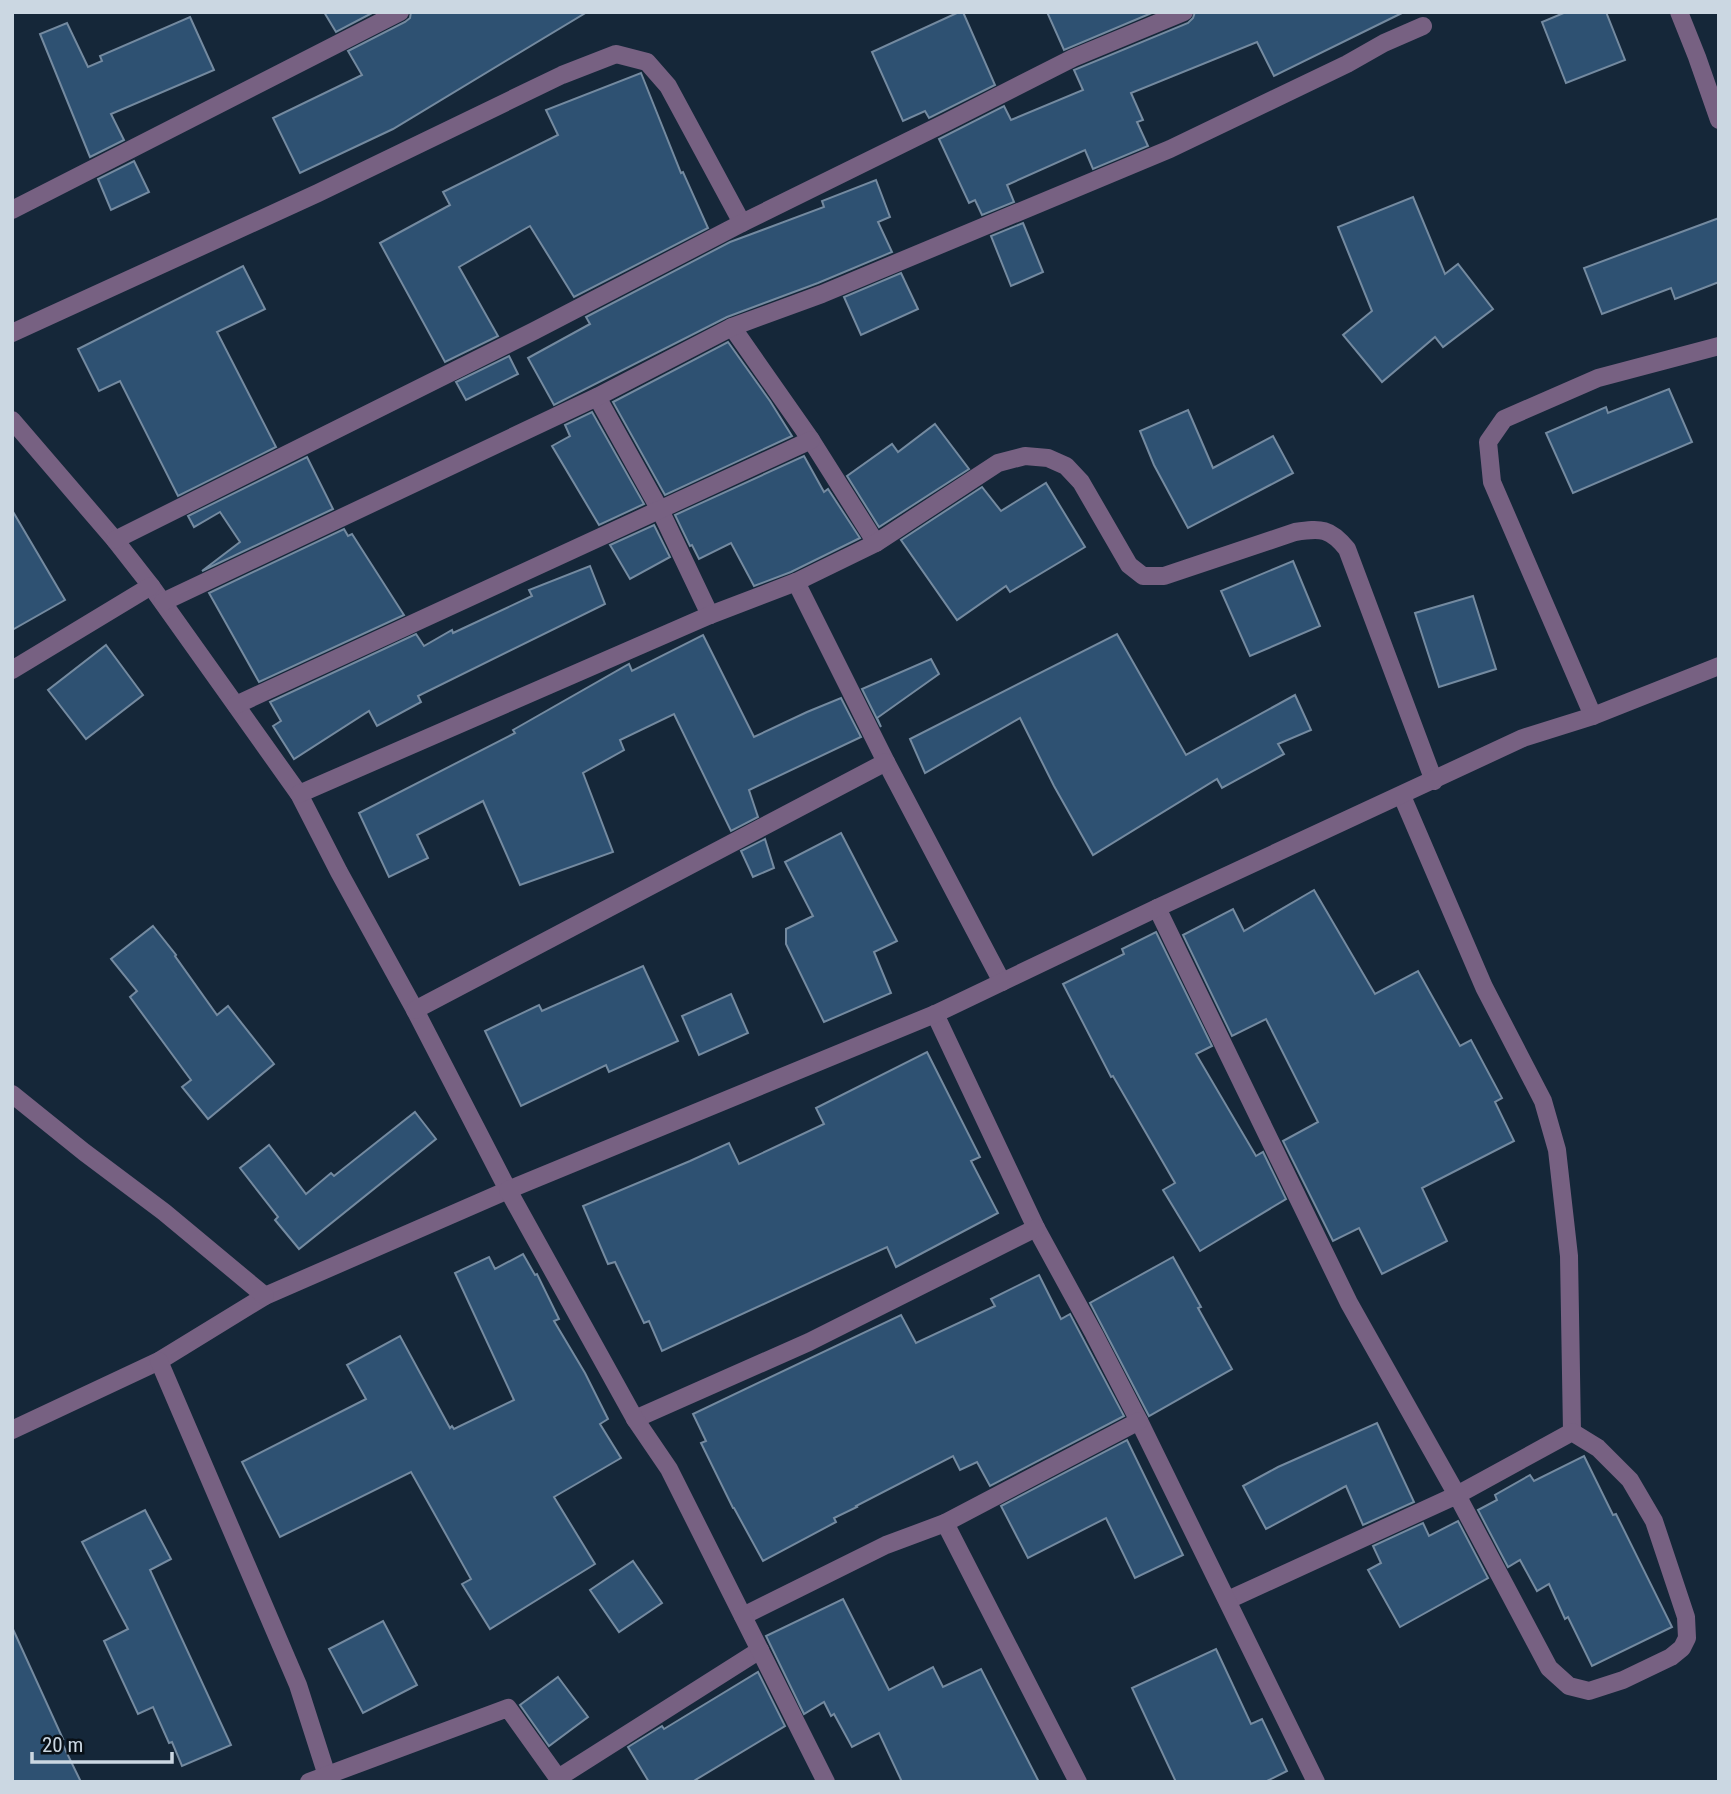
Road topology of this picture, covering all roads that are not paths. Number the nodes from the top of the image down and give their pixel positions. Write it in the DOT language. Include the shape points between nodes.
graph roads {
  1 [pos="400,12"];
  2 [pos="1184,12"];
  3 [pos="1679,12"];
  4 [pos="1423,26"];
  5 [pos="1719,121"];
  6 [pos="12,210"];
  7 [pos="742,223"];
  8 [pos="732,327"];
  9 [pos="12,332"];
  10 [pos="1719,346"];
  11 [pos="597,397"];
  12 [pos="12,420"];
  13 [pos="811,440"];
  14 [pos="660,510"];
  15 [pos="115,540"];
  16 [pos="876,543"];
  17 [pos="796,582"];
  18 [pos="151,586"];
  19 [pos="163,602"];
  20 [pos="710,615"];
  21 [pos="1719,666"];
  22 [pos="12,670"];
  23 [pos="236,705"];
  24 [pos="1593,716"];
  25 [pos="886,762"];
  26 [pos="1434,780"];
  27 [pos="299,794"];
  28 [pos="1402,796"];
  29 [pos="1157,908"];
  30 [pos="1002,982"];
  31 [pos="415,1010"];
  32 [pos="935,1014"];
  33 [pos="12,1094"];
  34 [pos="508,1190"];
  35 [pos="1036,1228"];
  36 [pos="265,1296"];
  37 [pos="159,1361"];
  38 [pos="635,1419"];
  39 [pos="1139,1421"];
  40 [pos="12,1430"];
  41 [pos="1572,1432"];
  42 [pos="1457,1495"];
  43 [pos="945,1522"];
  44 [pos="1227,1600"];
  45 [pos="743,1616"];
  46 [pos="760,1650"];
  47 [pos="328,1778"];
  48 [pos="309,1782"];
  49 [pos="826,1782"];
  50 [pos="1078,1782"];
  51 [pos="1316,1782"];
  1 -- 6 [label="street"];
  2 -- 7 [label="street" via="1073,58"];
  3 -- 5 [label="street"];
  4 -- 8 [label="street" via="1170,149"];
  7 -- 9 [label="street" via="668,86 647,62 616,54 562,75 318,193"];
  7 -- 15 [label="street"];
  8 -- 11 [label="street"];
  8 -- 13 [label="street"];
  10 -- 24 [label="street" via="1598,378 1504,419 1488,442 1492,482"];
  11 -- 14 [label="street"];
  11 -- 19 [label="street"];
  12 -- 15 [label="street"];
  13 -- 14 [label="street"];
  13 -- 16 [label="street"];
  14 -- 20 [label="street"];
  14 -- 23 [label="street"];
  15 -- 18 [label="street"];
  16 -- 17 [label="street"];
  16 -- 26 [label="street" via="998,463 1025,456 1048,458 1066,466 1129,565 1143,576 1164,576 1295,532 1328,531 1347,549"];
  17 -- 20 [label="street"];
  17 -- 25 [label="street"];
  18 -- 19 [label="street"];
  18 -- 22 [label="street"];
  19 -- 23 [label="street"];
  20 -- 27 [label="street"];
  21 -- 24 [label="street"];
  23 -- 27 [label="street"];
  24 -- 26 [label="street" via="1523,738"];
  25 -- 30 [label="street"];
  25 -- 31 [label="street"];
  26 -- 28 [label="street"];
  27 -- 31 [label="street"];
  28 -- 29 [label="street"];
  28 -- 41 [label="street" via="1484,987 1543,1101 1557,1150 1569,1256"];
  29 -- 30 [label="street"];
  29 -- 42 [label="street" via="1349,1303"];
  30 -- 32 [label="street"];
  31 -- 34 [label="street"];
  32 -- 34 [label="street"];
  32 -- 35 [label="street"];
  33 -- 36 [label="street"];
  34 -- 36 [label="street"];
  34 -- 38 [label="street"];
  35 -- 38 [label="street" via="809,1342"];
  35 -- 39 [label="street"];
  36 -- 37 [label="street"];
  37 -- 40 [label="street"];
  37 -- 47 [label="street" via="298,1685"];
  38 -- 45 [label="street" via="669,1469"];
  39 -- 43 [label="street"];
  39 -- 44 [label="street"];
  41 -- 42 [label="street"];
  41 -- 42 [label="street" via="1598,1448 1630,1480 1654,1521 1686,1617 1687,1638 1671,1657 1590,1691 1569,1686 1549,1668"];
  42 -- 44 [label="street"];
  43 -- 45 [label="street" via="886,1545"];
  43 -- 50 [label="street"];
  44 -- 51 [label="street"];
  45 -- 46 [label="street"];
  46 -- 47 [label="street" via="558,1778 508,1708"];
  46 -- 49 [label="street"];
  47 -- 48 [label="street"];
}
